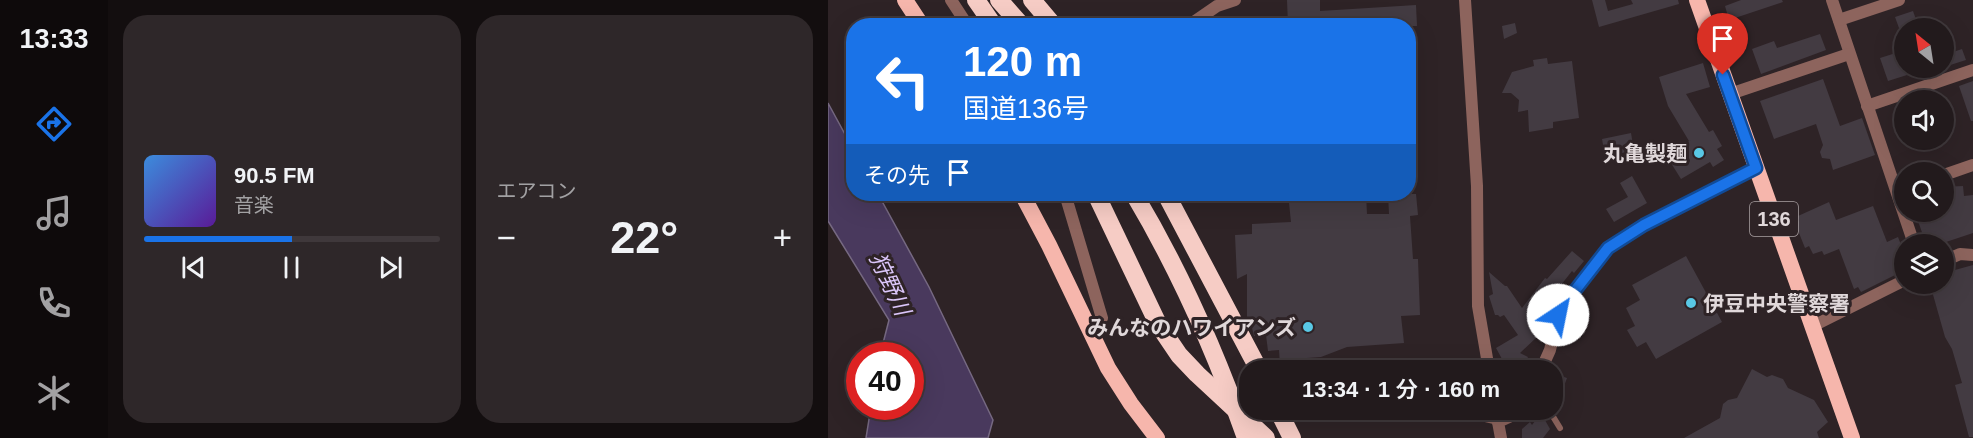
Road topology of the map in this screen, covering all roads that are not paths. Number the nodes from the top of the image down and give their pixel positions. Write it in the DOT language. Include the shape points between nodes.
graph roads {
  1 [pos="905,0"];
  2 [pos="951,0"];
  3 [pos="976,0"];
  4 [pos="999,0"];
  5 [pos="1007,0"];
  6 [pos="1032,0"];
  7 [pos="1235,0"];
  8 [pos="1465,0"];
  9 [pos="1697,0"];
  10 [pos="1832,0"];
  11 [pos="1899,0"];
  12 [pos="917,18"];
  13 [pos="963,18"];
  14 [pos="988,18"];
  15 [pos="1016,18"];
  16 [pos="1018,18"];
  17 [pos="1047,18"];
  18 [pos="1200,18"];
  19 [pos="1839,20"];
  20 [pos="1849,54"];
  21 [pos="1973,70"];
  22 [pos="1730,94"];
  23 [pos="1867,106"];
  24 [pos="1973,165"];
  25 [pos="1756,168"];
  26 [pos="1954,172"];
  27 [pos="1894,175"];
  28 [pos="1026,201"];
  29 [pos="1067,201"];
  30 [pos="1099,201"];
  31 [pos="1138,201"];
  32 [pos="1170,201"];
  33 [pos="1973,255"];
  34 [pos="1954,257"];
  35 [pos="1894,286"];
  36 [pos="1813,326"];
  37 [pos="1092,333"];
  38 [pos="1254,360"];
  39 [pos="1487,360"];
  40 [pos="1546,360"];
  41 [pos="1283,420"];
  42 [pos="1490,420"];
  43 [pos="1502,420"];
  44 [pos="1555,420"];
  45 [pos="1498,422"];
  46 [pos="1560,428"];
  47 [pos="1157,438"];
  48 [pos="1246,438"];
  49 [pos="1266,438"];
  50 [pos="1292,438"];
  51 [pos="1501,438"];
  52 [pos="1852,438"];
  1 -- 12 [label="highway"];
  2 -- 13 [label="street"];
  3 -- 14 [label="highway"];
  4 -- 15 [label="highway"];
  5 -- 16 [label="highway"];
  6 -- 17 [label="highway"];
  7 -- 18 [label="street"];
  8 -- 39 [label="street" via="1477,186 1478,306"];
  9 -- 22 [label="highway, 136"];
  10 -- 19 [label="street"];
  11 -- 19 [label="street"];
  19 -- 20 [label="street"];
  20 -- 22 [label="street"];
  20 -- 23 [label="street"];
  21 -- 23 [label="street"];
  22 -- 25 [label="highway, 136"];
  23 -- 27 [label="street"];
  24 -- 26 [label="street"];
  25 -- 36 [label="highway, 136"];
  25 -- 40 [label="street" via="1644,225 1608,248 1563,306"];
  28 -- 37 [label="highway"];
  29 -- 37 [label="street" via="1102,318"];
  30 -- 49 [label="highway" via="1158,324 1179,355"];
  31 -- 48 [label="highway, bridge" via="1183,284"];
  32 -- 38 [label="highway"];
  33 -- 34 [label="street"];
  35 -- 36 [label="street"];
  36 -- 52 [label="highway, 136"];
  37 -- 47 [label="highway" via="1108,368"];
  41 -- 50 [label="highway"];
  42 -- 45 [label="lane"];
  43 -- 45 [label="street"];
  44 -- 46 [label="lane"];
  45 -- 51 [label="street"];
}
